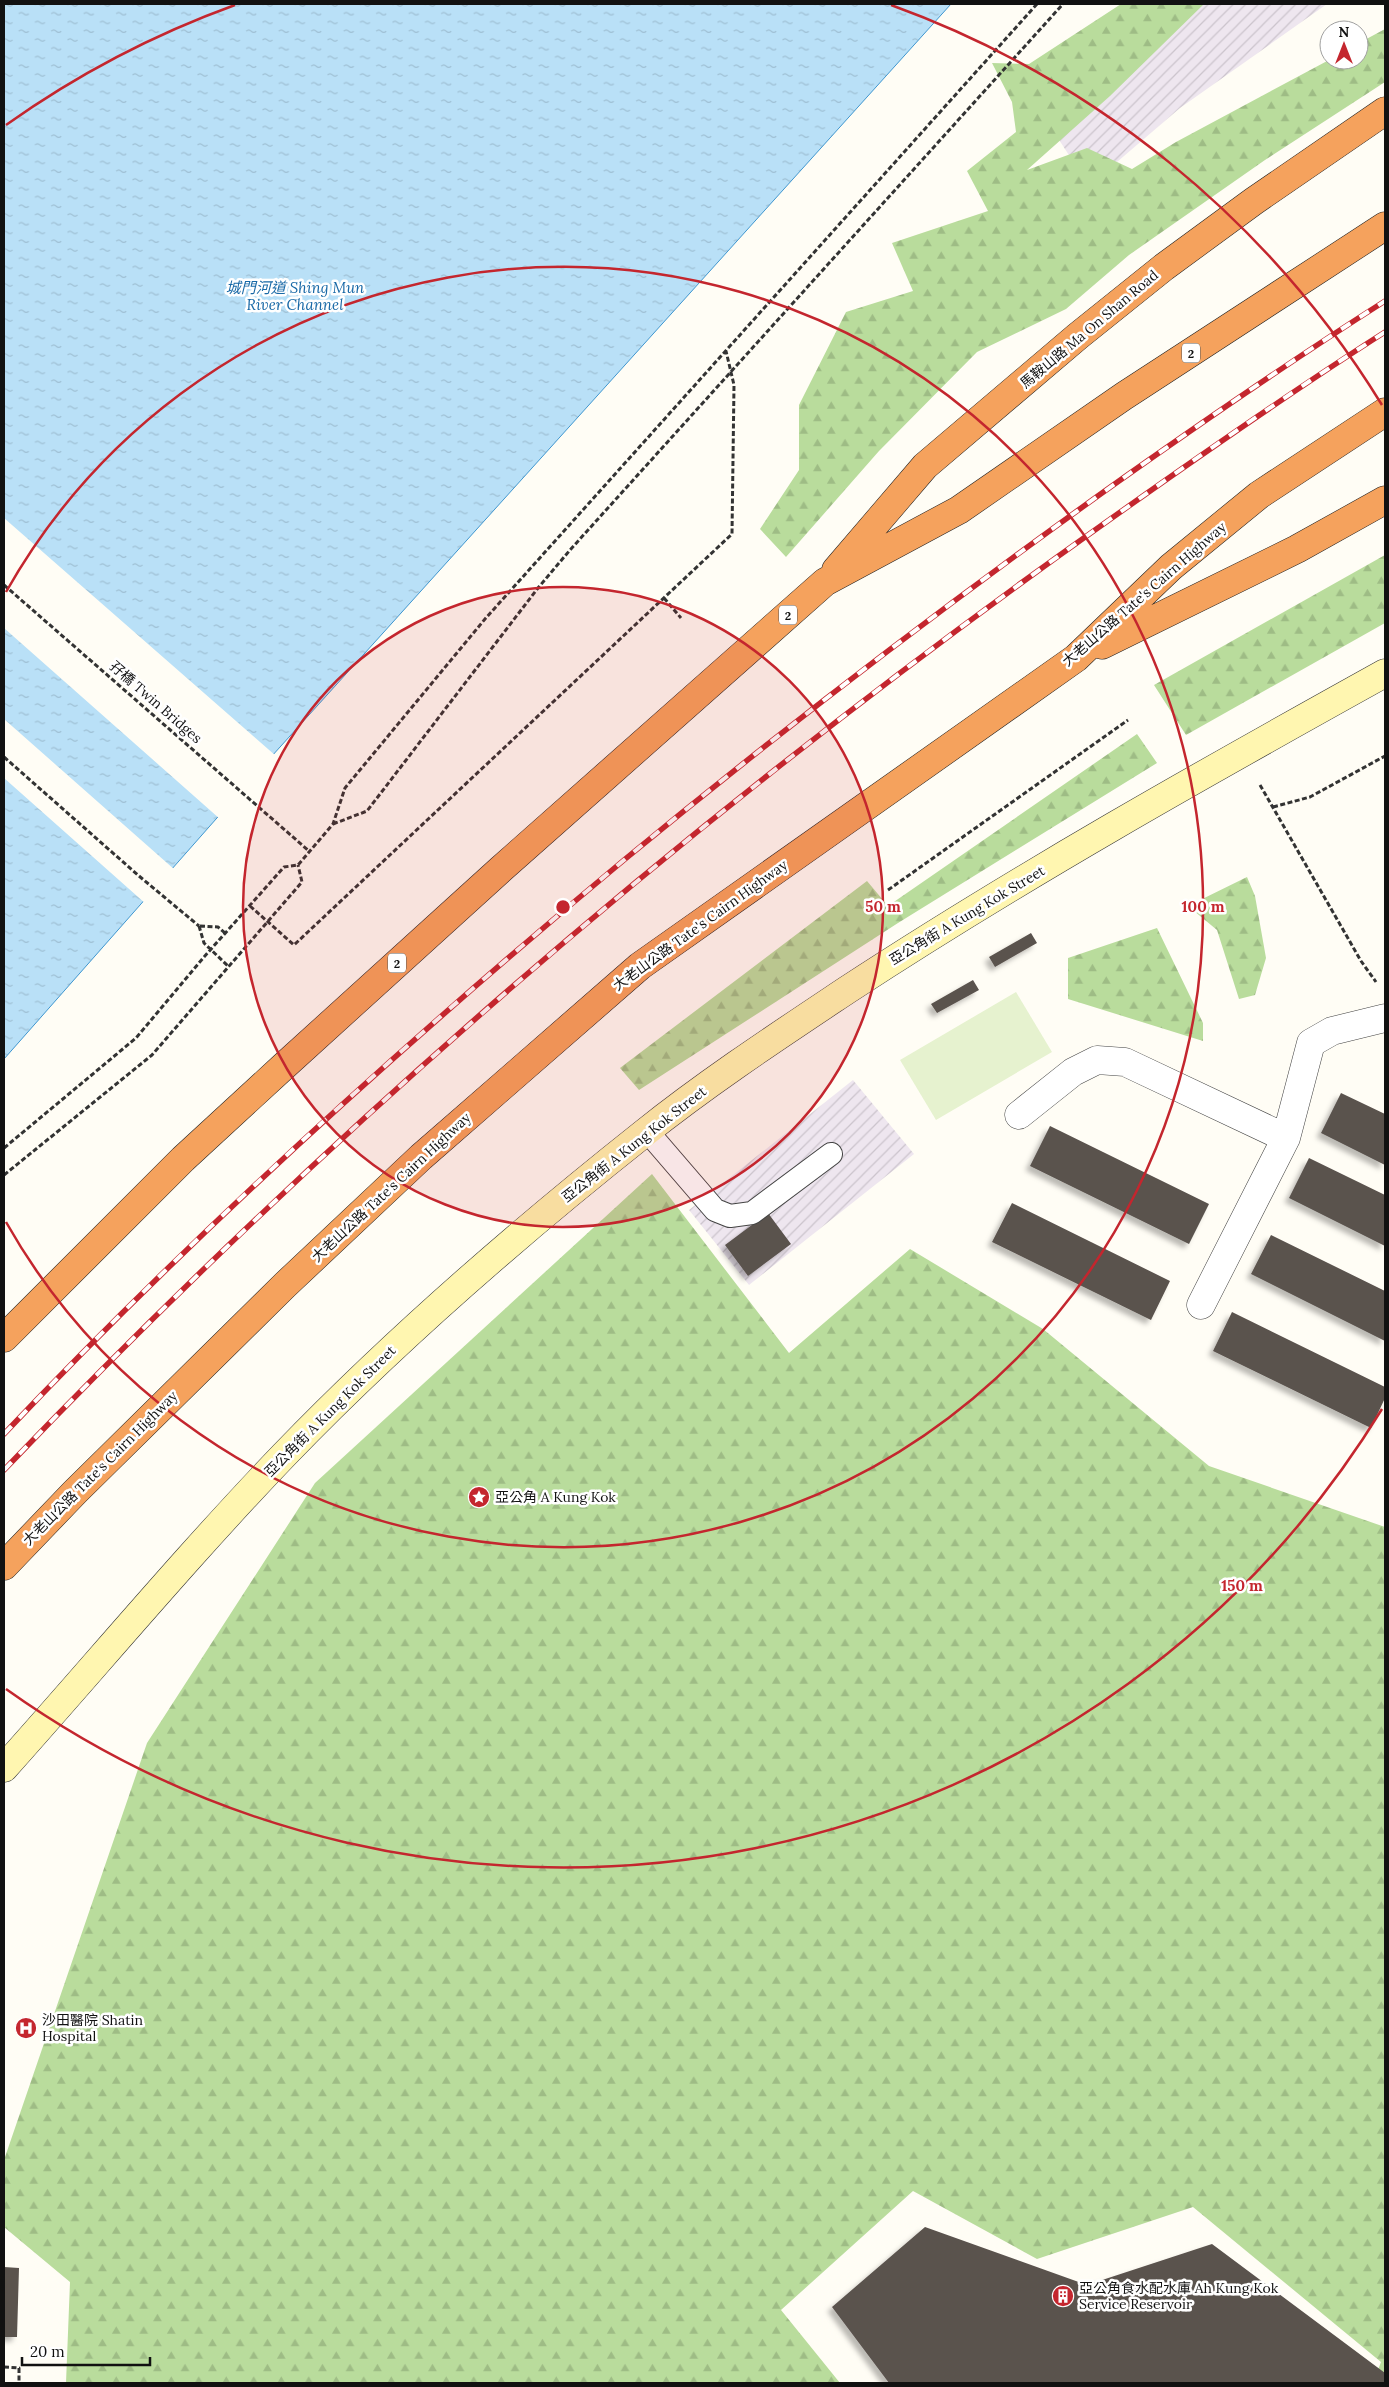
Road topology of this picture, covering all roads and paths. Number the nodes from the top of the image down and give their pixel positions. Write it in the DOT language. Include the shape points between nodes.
graph roads {
  1 [pos="1037,4"];
  2 [pos="1063,4"];
  3 [pos="1385,111"];
  4 [pos="1385,226"];
  5 [pos="726,350"];
  6 [pos="731,372"];
  7 [pos="1385,412"];
  8 [pos="1385,500"];
  9 [pos="825,582"];
  10 [pos="4,586"];
  11 [pos="664,598"];
  12 [pos="681,618"];
  13 [pos="1076,658"];
  14 [pos="1385,673"];
  15 [pos="1128,720"];
  16 [pos="1385,756"];
  17 [pos="4,757"];
  18 [pos="1260,784"];
  19 [pos="1273,807"];
  20 [pos="333,824"];
  21 [pos="309,851"];
  22 [pos="298,865"];
  23 [pos="888,890"];
  24 [pos="250,906"];
  25 [pos="268,922"];
  26 [pos="199,926"];
  27 [pos="226,934"];
  28 [pos="212,950"];
  29 [pos="229,967"];
  30 [pos="1380,988"];
  31 [pos="1385,1018"];
  32 [pos="1019,1115"];
  33 [pos="647,1131"];
  34 [pos="1286,1138"];
  35 [pos="4,1148"];
  36 [pos="831,1154"];
  37 [pos="4,1175"];
  38 [pos="1201,1305"];
  39 [pos="4,1338"];
  40 [pos="4,1566"];
  41 [pos="4,1768"];
  42 [pos="4,2367"];
  43 [pos="19,2383"];
  1 -- 5 [label="path"];
  2 -- 6 [label="path"];
  3 -- 9 [label="highway, 馬鞍山路 Ma On Shan Road" via="1232,217 1078,336 925,466"];
  4 -- 9 [label="highway, 2" via="1124,396 959,510"];
  5 -- 6 [label="path"];
  5 -- 20 [label="path" via="444,667 345,788"];
  6 -- 11 [label="path" via="734,385 732,534"];
  6 -- 20 [label="path" via="538,588 367,811"];
  7 -- 13 [label="highway, 大老山公路 Tate's Cairn Highway" via="1259,495 1171,567"];
  8 -- 13 [label="highway" via="1297,549"];
  9 -- 39 [label="highway, 2" via="508,862 183,1159"];
  10 -- 21 [label="path, 孖橋 Twin Bridges"];
  11 -- 12 [label="path"];
  11 -- 25 [label="path" via="294,945"];
  13 -- 40 [label="highway, 大老山公路 Tate's Cairn Highway" via="648,960 605,996 421,1157 285,1285 147,1419"];
  14 -- 33 [label="main road, 亞公角街 A Kung Kok Street" via="1216,767 905,952 745,1057"];
  15 -- 23 [label="path"];
  16 -- 19 [label="path" via="1310,797"];
  17 -- 26 [label="path"];
  18 -- 19 [label="path"];
  19 -- 30 [label="path" via="1361,961"];
  20 -- 21 [label="path"];
  21 -- 22 [label="path"];
  22 -- 24 [label="path" via="284,868"];
  22 -- 25 [label="path" via="302,882"];
  24 -- 25 [label="path"];
  24 -- 27 [label="path"];
  25 -- 29 [label="path"];
  26 -- 27 [label="path" via="218,927"];
  26 -- 28 [label="path" via="204,943"];
  27 -- 28 [label="path"];
  28 -- 29 [label="path"];
  28 -- 35 [label="path" via="136,1038"];
  29 -- 37 [label="path" via="152,1054"];
  31 -- 34 [label="street" via="1332,1031 1311,1043"];
  32 -- 34 [label="street" via="1073,1072 1097,1060 1125,1062"];
  33 -- 36 [label="lane" via="715,1210 730,1216 752,1212"];
  33 -- 41 [label="main road, 亞公角街 A Kung Kok Street" via="484,1266 347,1392 240,1503"];
  34 -- 38 [label="street"];
  42 -- 43 [label="path" via="19,2368"];
}
